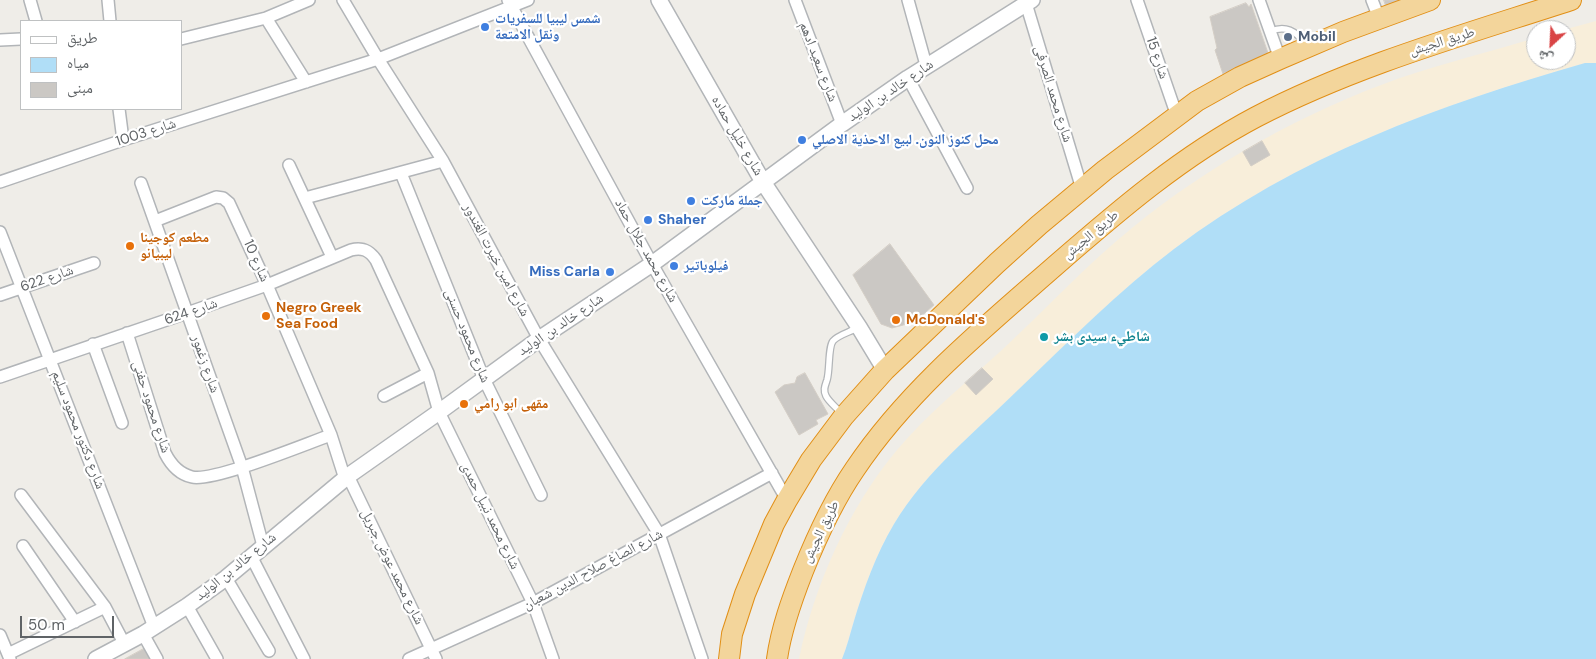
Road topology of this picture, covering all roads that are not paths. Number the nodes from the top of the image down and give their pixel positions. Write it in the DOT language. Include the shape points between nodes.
graph roads {
  1 [pos="30,0"];
  2 [pos="108,0"];
  3 [pos="308,0"];
  4 [pos="343,0"];
  5 [pos="528,0"];
  6 [pos="659,0"];
  7 [pos="795,0"];
  8 [pos="908,0"];
  9 [pos="1137,0"];
  10 [pos="1259,0"];
  11 [pos="1430,0"];
  12 [pos="1571,0"];
  13 [pos="1028,1"];
  14 [pos="510,3"];
  15 [pos="1376,9"];
  16 [pos="266,18"];
  17 [pos="36,20"];
  18 [pos="110,20"];
  19 [pos="1271,31"];
  20 [pos="20,39"];
  21 [pos="182,39"];
  22 [pos="0,40"];
  23 [pos="1308,47"];
  24 [pos="1280,58"];
  25 [pos="378,59"];
  26 [pos="926,65"];
  27 [pos="908,78"];
  28 [pos="306,82"];
  29 [pos="119,110"];
  30 [pos="1177,116"];
  31 [pos="842,124"];
  32 [pos="123,140"];
  33 [pos="443,161"];
  34 [pos="289,165"];
  35 [pos="401,173"];
  36 [pos="0,182"];
  37 [pos="763,182"];
  38 [pos="142,183"];
  39 [pos="967,188"];
  40 [pos="1082,189"];
  41 [pos="305,198"];
  42 [pos="155,222"];
  43 [pos="0,232"];
  44 [pos="332,257"];
  45 [pos="376,260"];
  46 [pos="94,263"];
  47 [pos="652,264"];
  48 [pos="267,285"];
  49 [pos="22,288"];
  50 [pos="0,295"];
  51 [pos="187,314"];
  52 [pos="859,327"];
  53 [pos="127,333"];
  54 [pos="539,339"];
  55 [pos="93,344"];
  56 [pos="50,359"];
  57 [pos="885,370"];
  58 [pos="428,372"];
  59 [pos="0,377"];
  60 [pos="484,379"];
  61 [pos="384,396"];
  62 [pos="439,412"];
  63 [pos="844,416"];
  64 [pos="122,423"];
  65 [pos="331,435"];
  66 [pos="242,467"];
  67 [pos="772,473"];
  68 [pos="346,477"];
  69 [pos="21,495"];
  70 [pos="541,495"];
  71 [pos="787,500"];
  72 [pos="659,534"];
  73 [pos="23,546"];
  74 [pos="257,551"];
  75 [pos="226,578"];
  76 [pos="534,603"];
  77 [pos="187,606"];
  78 [pos="105,607"];
  79 [pos="75,622"];
  80 [pos="149,631"];
  81 [pos="0,635"];
  82 [pos="125,644"];
  83 [pos="269,651"];
  84 [pos="434,654"];
  85 [pos="5,658"];
  86 [pos="726,658"];
  87 [pos="96,659"];
  88 [pos="157,659"];
  89 [pos="217,659"];
  90 [pos="304,659"];
  91 [pos="409,659"];
  92 [pos="553,659"];
  93 [pos="702,659"];
  94 [pos="777,659"];
  1 -- 17 [label="street"];
  2 -- 18 [label="street"];
  3 -- 16 [label="street"];
  4 -- 25 [label="street, شارع امين خيرت الغندور"];
  5 -- 14 [label="street, شارع 1003"];
  6 -- 37 [label="street, شارع خليل حماده"];
  7 -- 31 [label="street, شارع سعيد ادهم"];
  8 -- 26 [label="street"];
  9 -- 30 [label="street, شارع 15"];
  10 -- 19 [label="street"];
  11 -- 15 [label="highway"];
  12 -- 94 [label="highway, طريق الجيش" via="1390,59 1286,102 1190,158 1102,225 943,366 894,419 855,469 829,512 808,558 788,614"];
  13 -- 26 [label="street, شارع خالد بن الوليد"];
  13 -- 40 [label="street, شارع محمد الصرفى"];
  14 -- 25 [label="street, شارع 1003"];
  14 -- 47 [label="street, شارع محمد جلال حماد"];
  15 -- 23 [label="highway"];
  16 -- 21 [label="street"];
  16 -- 28 [label="street"];
  19 -- 23 [label="lane" via="1280,28 1293,31"];
  19 -- 24 [label="street"];
  20 -- 22 [label="street"];
  23 -- 24 [label="highway"];
  24 -- 30 [label="highway" via="1218,89"];
  25 -- 28 [label="street, شارع 1003"];
  25 -- 33 [label="street, شارع امين خيرت الغندور"];
  26 -- 27 [label="street, شارع خالد بن الوليد"];
  27 -- 31 [label="street, شارع خالد بن الوليد"];
  27 -- 39 [label="street"];
  28 -- 32 [label="street, شارع 1003"];
  29 -- 32 [label="street"];
  30 -- 40 [label="highway"];
  31 -- 37 [label="street, شارع خالد بن الوليد"];
  32 -- 36 [label="street, شارع 1003"];
  33 -- 35 [label="street"];
  33 -- 54 [label="street, شارع امين خيرت الغندور"];
  34 -- 41 [label="street"];
  35 -- 41 [label="street"];
  35 -- 60 [label="street, شارع محمود حسنى"];
  37 -- 47 [label="street, شارع خالد بن الوليد"];
  37 -- 52 [label="street, شارع خليل حماده"];
  38 -- 42 [label="street, شارع زغمور"];
  40 -- 57 [label="highway" via="997,263"];
  41 -- 44 [label="street"];
  42 -- 48 [label="street, شارع 10" via="209,199 223,198 233,210"];
  42 -- 51 [label="street, شارع زغمور"];
  43 -- 49 [label="street, شارع دكتور محمود سليم"];
  44 -- 45 [label="street, شارع 624" via="358,248 372,254"];
  44 -- 48 [label="street, شارع 624"];
  45 -- 58 [label="street, شارع محمد نبيل حمدى"];
  46 -- 49 [label="street, شارع 622"];
  47 -- 54 [label="street, شارع خالد بن الوليد"];
  47 -- 67 [label="street, شارع محمد جلال حماد"];
  48 -- 51 [label="street, شارع 624"];
  48 -- 65 [label="street, شارع 10"];
  49 -- 50 [label="street, شارع 622"];
  49 -- 56 [label="street, شارع دكتور محمود سليم"];
  51 -- 53 [label="street, شارع 624"];
  51 -- 66 [label="street, شارع زغمور"];
  52 -- 57 [label="street, شارع خليل حماده"];
  52 -- 63 [label="lane" via="836,338 829,348 830,366 825,394"];
  53 -- 55 [label="street, شارع 624"];
  53 -- 66 [label="street, شارع محمود حفنى" via="170,463 181,473 194,477"];
  54 -- 60 [label="street, شارع خالد بن الوليد"];
  54 -- 72 [label="street, شارع امين خيرت الغندور"];
  55 -- 56 [label="street, شارع 624"];
  55 -- 64 [label="street"];
  56 -- 59 [label="street, شارع 624"];
  56 -- 80 [label="street, شارع دكتور محمود سليم"];
  57 -- 63 [label="highway"];
  58 -- 61 [label="street"];
  58 -- 62 [label="street, شارع محمد نبيل حمدى"];
  60 -- 62 [label="street, شارع خالد بن الوليد"];
  60 -- 70 [label="street, شارع محمود حسنى"];
  62 -- 68 [label="street, شارع خالد بن الوليد"];
  62 -- 76 [label="street, شارع محمد نبيل حمدى"];
  63 -- 71 [label="highway" via="811,460"];
  65 -- 66 [label="street, شارع محمود حفنى"];
  65 -- 68 [label="street, شارع 10"];
  66 -- 74 [label="street, شارع زغمور"];
  67 -- 71 [label="street, شارع محمد جلال حماد"];
  67 -- 72 [label="street, شارع الصاغ صلاح الدين شعبان"];
  68 -- 74 [label="street, شارع خالد بن الوليد"];
  68 -- 84 [label="street, شارع محمد عوض جبريل"];
  69 -- 78 [label="street"];
  71 -- 86 [label="highway" via="745,594"];
  72 -- 76 [label="street, شارع الصاغ صلاح الدين شعبان"];
  72 -- 93 [label="street, شارع امين خيرت الغندور"];
  73 -- 79 [label="street"];
  74 -- 75 [label="street, شارع خالد بن الوليد"];
  74 -- 90 [label="street, شارع زغمور"];
  75 -- 77 [label="street, شارع خالد بن الوليد"];
  75 -- 83 [label="street"];
  76 -- 84 [label="street, شارع الصاغ صلاح الدين شعبان"];
  76 -- 92 [label="street, شارع محمد نبيل حمدى"];
  77 -- 80 [label="street, شارع خالد بن الوليد"];
  77 -- 89 [label="street"];
  78 -- 79 [label="street"];
  78 -- 82 [label="street"];
  79 -- 85 [label="street"];
  80 -- 82 [label="street, شارع خالد بن الوليد"];
  80 -- 88 [label="street, شارع دكتور محمود سليم"];
  81 -- 85 [label="street"];
  82 -- 87 [label="street, شارع خالد بن الوليد"];
  84 -- 91 [label="street, شارع الصاغ صلاح الدين شعبان"];
}
